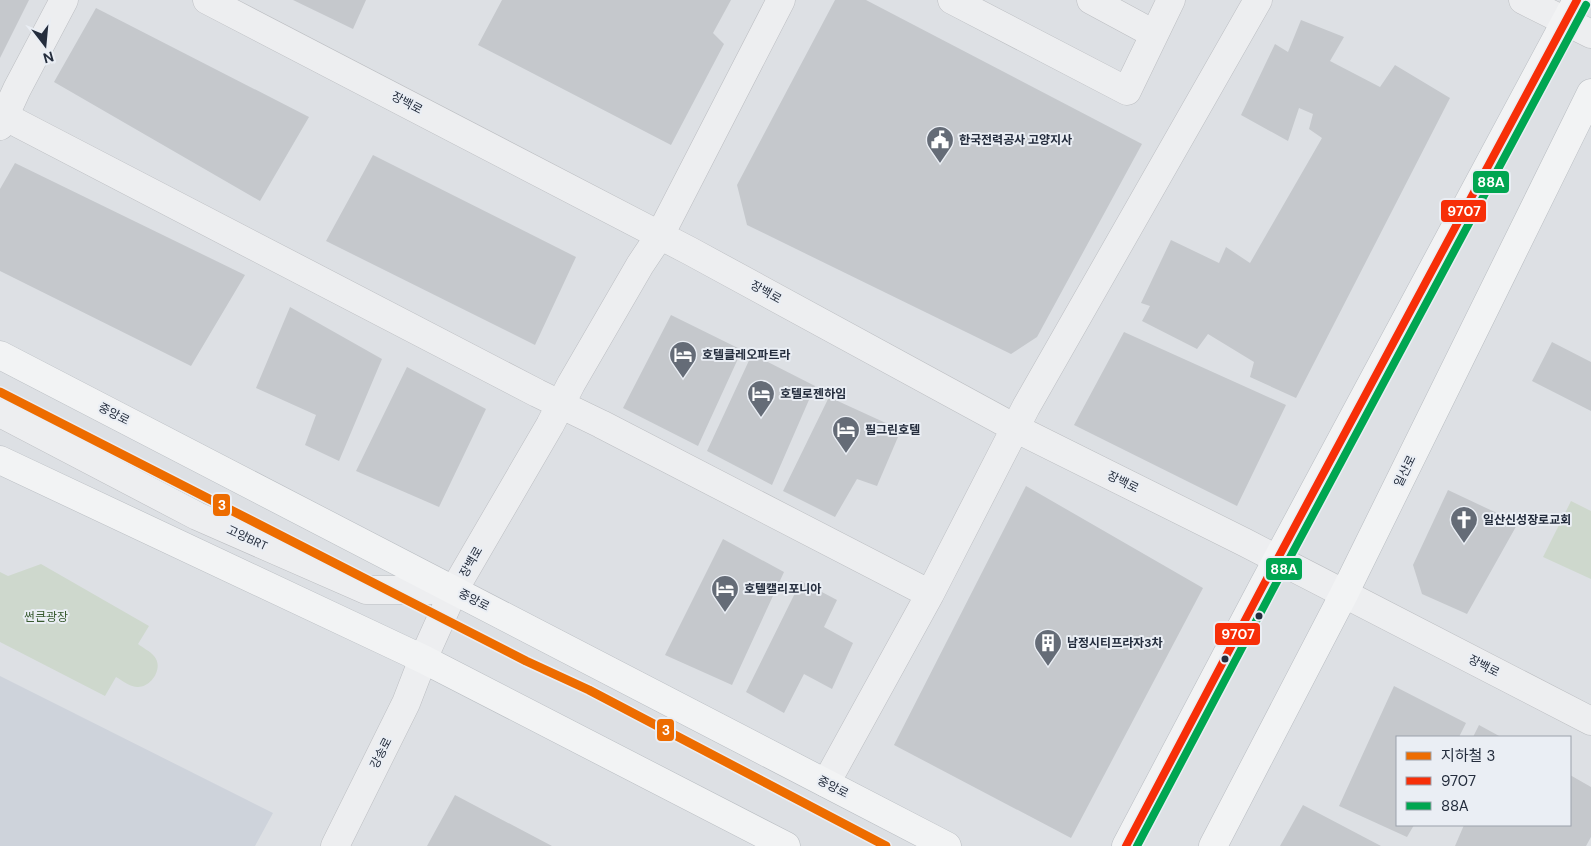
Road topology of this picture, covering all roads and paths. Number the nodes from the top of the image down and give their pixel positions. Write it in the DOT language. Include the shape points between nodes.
graph roads {
  1 [pos="64,0"];
  2 [pos="207,0"];
  3 [pos="781,0"];
  4 [pos="952,0"];
  5 [pos="1091,0"];
  6 [pos="1171,0"];
  7 [pos="1258,0"];
  8 [pos="1523,0"];
  9 [pos="1572,10"];
  10 [pos="1154,34"];
  11 [pos="1591,34"];
  12 [pos="1591,93"];
  13 [pos="2,119"];
  14 [pos="660,235"];
  15 [pos="0,355"];
  16 [pos="560,404"];
  17 [pos="0,413"];
  18 [pos="1015,428"];
  19 [pos="0,460"];
  20 [pos="1277,560"];
  21 [pos="454,590"];
  22 [pos="930,594"];
  23 [pos="1344,594"];
  24 [pos="423,659"];
  25 [pos="1591,721"];
  26 [pos="826,783"];
  27 [pos="335,846"];
  28 [pos="786,846"];
  29 [pos="947,846"];
  30 [pos="1126,846"];
  31 [pos="1213,846"];
  1 -- 13 [label="street"];
  2 -- 14 [label="street, 장백로"];
  3 -- 14 [label="street, 장백로"];
  4 -- 10 [label="street" via="1127,91"];
  5 -- 10 [label="street"];
  6 -- 10 [label="street"];
  7 -- 18 [label="street"];
  8 -- 9 [label="street"];
  9 -- 11 [label="street"];
  9 -- 20 [label="main road"];
  12 -- 23 [label="main road, 일산로"];
  13 -- 16 [label="street"];
  14 -- 16 [label="street, 장백로"];
  14 -- 18 [label="street, 장백로"];
  15 -- 21 [label="main road, 중앙로"];
  16 -- 21 [label="street, 장백로"];
  16 -- 22 [label="street"];
  17 -- 21 [label="street, 고양BRT" via="197,516 366,590"];
  18 -- 20 [label="street, 장백로"];
  18 -- 22 [label="street"];
  19 -- 24 [label="main road"];
  20 -- 23 [label="street, 장백로"];
  20 -- 30 [label="main road"];
  21 -- 24 [label="street, 장백로"];
  21 -- 26 [label="main road, 중앙로"];
  22 -- 26 [label="street"];
  23 -- 25 [label="street, 장백로"];
  23 -- 31 [label="main road, 일산로"];
  24 -- 27 [label="street, 강송로" via="406,703"];
  24 -- 28 [label="main road"];
  26 -- 29 [label="main road, 중앙로"];
}
